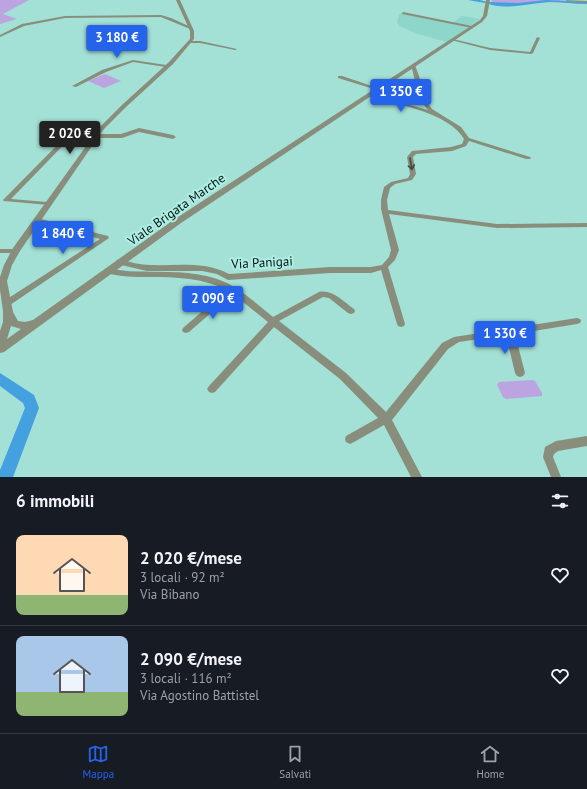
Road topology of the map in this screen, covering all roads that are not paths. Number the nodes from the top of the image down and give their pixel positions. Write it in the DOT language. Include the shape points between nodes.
graph roads {
  1 [pos="178,0"];
  2 [pos="488,0"];
  3 [pos="567,0"];
  4 [pos="586,2"];
  5 [pos="403,13"];
  6 [pos="472,27"];
  7 [pos="191,28"];
  8 [pos="0,36"];
  9 [pos="538,38"];
  10 [pos="453,40"];
  11 [pos="190,42"];
  12 [pos="235,49"];
  13 [pos="166,66"];
  14 [pos="413,66"];
  15 [pos="340,77"];
  16 [pos="74,86"];
  17 [pos="379,89"];
  18 [pos="370,95"];
  19 [pos="434,114"];
  20 [pos="101,129"];
  21 [pos="96,136"];
  22 [pos="173,137"];
  23 [pos="467,139"];
  24 [pos="528,158"];
  25 [pos="47,204"];
  26 [pos="385,212"];
  27 [pos="36,220"];
  28 [pos="587,225"];
  29 [pos="0,251"];
  30 [pos="16,251"];
  31 [pos="120,262"];
  32 [pos="384,268"];
  33 [pos="108,271"];
  34 [pos="228,277"];
  35 [pos="220,282"];
  36 [pos="233,290"];
  37 [pos="7,307"];
  38 [pos="351,311"];
  39 [pos="13,320"];
  40 [pos="577,321"];
  41 [pos="38,322"];
  42 [pos="274,322"];
  43 [pos="401,324"];
  44 [pos="186,330"];
  45 [pos="510,332"];
  46 [pos="11,337"];
  47 [pos="0,344"];
  48 [pos="0,350"];
  49 [pos="520,373"];
  50 [pos="212,389"];
  51 [pos="386,419"];
  52 [pos="350,439"];
  53 [pos="587,441"];
  54 [pos="417,477"];
  55 [pos="556,477"];
  1 -- 7 [label="street"];
  2 -- 6 [label="street, Viale Brigata Marche" via="484,18"];
  3 -- 4 [label="street"];
  5 -- 6 [label="street"];
  6 -- 10 [label="street, Viale Brigata Marche"];
  7 -- 8 [label="street" via="171,18 157,15 72,16 23,25"];
  7 -- 11 [label="street" via="193,35"];
  9 -- 10 [label="street" via="531,53 490,49"];
  10 -- 14 [label="street, Viale Brigata Marche"];
  11 -- 12 [label="street"];
  11 -- 13 [label="street"];
  13 -- 16 [label="street" via="133,61 104,71"];
  13 -- 20 [label="street"];
  14 -- 17 [label="street, Viale Brigata Marche"];
  14 -- 23 [label="street" via="427,106 457,126"];
  15 -- 17 [label="street"];
  17 -- 18 [label="street, Viale Brigata Marche"];
  18 -- 19 [label="street"];
  18 -- 31 [label="street, Viale Brigata Marche" via="201,205"];
  20 -- 21 [label="street"];
  20 -- 25 [label="street" via="79,126 6,200"];
  21 -- 22 [label="street" via="122,136 139,130"];
  21 -- 25 [label="street"];
  23 -- 24 [label="street"];
  23 -- 26 [label="street, one-way" via="464,145 418,151 411,155 412,176 408,180 387,187"];
  25 -- 27 [label="street"];
  26 -- 28 [label="street" via="497,226"];
  26 -- 32 [label="street" via="395,250"];
  27 -- 30 [label="street"];
  27 -- 37 [label="street" via="106,238"];
  29 -- 30 [label="street"];
  30 -- 37 [label="street" via="3,281"];
  31 -- 33 [label="street, Viale Brigata Marche"];
  31 -- 34 [label="street, Via Panigai" via="156,268 199,266"];
  32 -- 34 [label="street, Via Panigai"];
  32 -- 43 [label="street"];
  33 -- 35 [label="street" via="120,274 193,276"];
  33 -- 41 [label="street, Viale Brigata Marche"];
  34 -- 35 [label="street"];
  35 -- 36 [label="street"];
  36 -- 42 [label="street"];
  36 -- 44 [label="street"];
  37 -- 39 [label="street"];
  37 -- 46 [label="street"];
  38 -- 42 [label="street" via="331,296 322,294"];
  39 -- 41 [label="street" via="19,326"];
  39 -- 46 [label="street"];
  40 -- 45 [label="street"];
  41 -- 46 [label="street, Viale Brigata Marche"];
  42 -- 50 [label="street"];
  42 -- 51 [label="street" via="343,376"];
  45 -- 49 [label="street"];
  45 -- 51 [label="street" via="450,342"];
  46 -- 47 [label="street"];
  46 -- 48 [label="street, Viale Brigata Marche"];
  51 -- 52 [label="street"];
  51 -- 54 [label="street"];
  53 -- 55 [label="street" via="556,446 549,451 549,460"];
}
